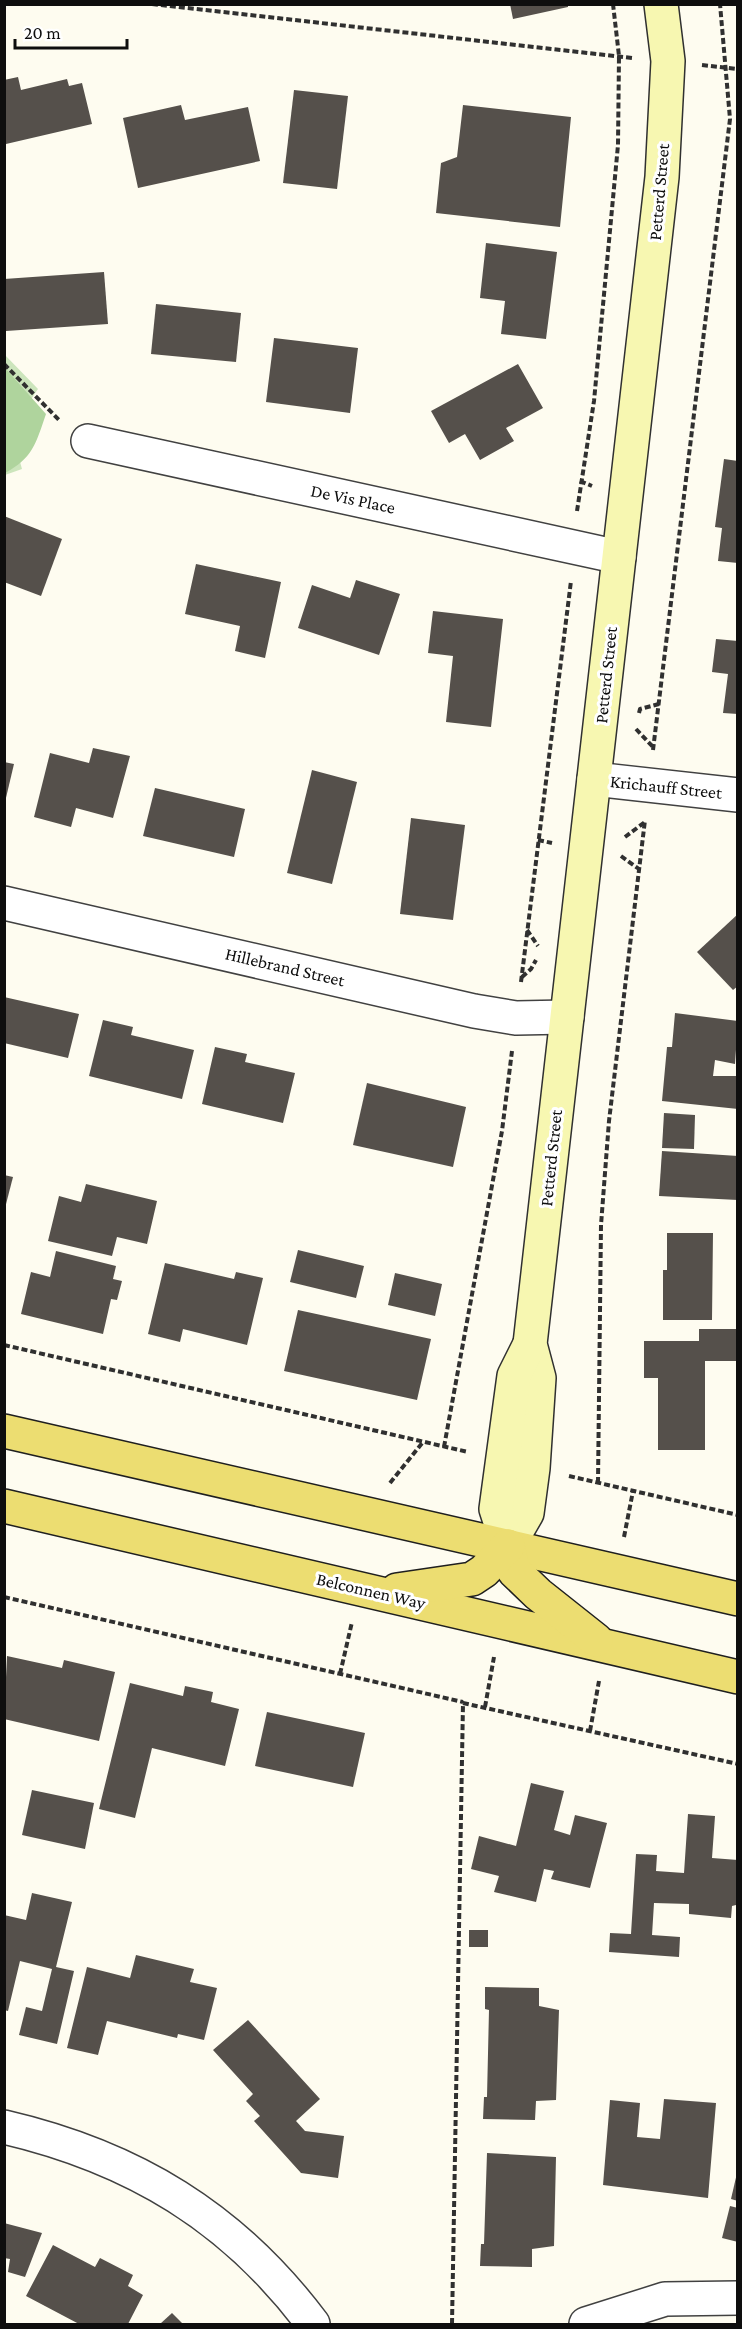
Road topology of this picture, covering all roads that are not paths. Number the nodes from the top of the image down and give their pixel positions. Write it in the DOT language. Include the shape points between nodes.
graph roads {
  1 [pos="661,4"];
  2 [pos="88,441"];
  3 [pos="619,557"];
  4 [pos="594,779"];
  5 [pos="738,795"];
  6 [pos="4,903"];
  7 [pos="567,1017"];
  8 [pos="4,1431"];
  9 [pos="4,1506"];
  10 [pos="508,1546"];
  11 [pos="380,1593"];
  12 [pos="738,1599"];
  13 [pos="605,1646"];
  14 [pos="738,1677"];
  15 [pos="4,2127"];
  16 [pos="738,2298"];
  17 [pos="313,2325"];
  18 [pos="586,2325"];
  1 -- 3 [label="street, Petterd Street" via="668,61 662,177"];
  2 -- 3 [label="street, De Vis Place"];
  3 -- 4 [label="street, Petterd Street"];
  4 -- 5 [label="street, Krichauff Street"];
  4 -- 7 [label="street, Petterd Street"];
  6 -- 7 [label="street, Hillebrand Street" via="474,1011 516,1018"];
  7 -- 10 [label="street, Petterd Street" via="530,1344 539,1378 518,1464 527,1514"];
  8 -- 10 [label="main road"];
  9 -- 11 [label="main road, Belconnen Way"];
  10 -- 11 [label="main road" via="472,1579"];
  10 -- 12 [label="main road"];
  10 -- 13 [label="main road" via="514,1571"];
  11 -- 13 [label="main road, Belconnen Way"];
  13 -- 14 [label="main road, Belconnen Way"];
  15 -- 17 [label="street" via="98,2154 172,2192 240,2243"];
  16 -- 18 [label="street" via="665,2299"];
}
